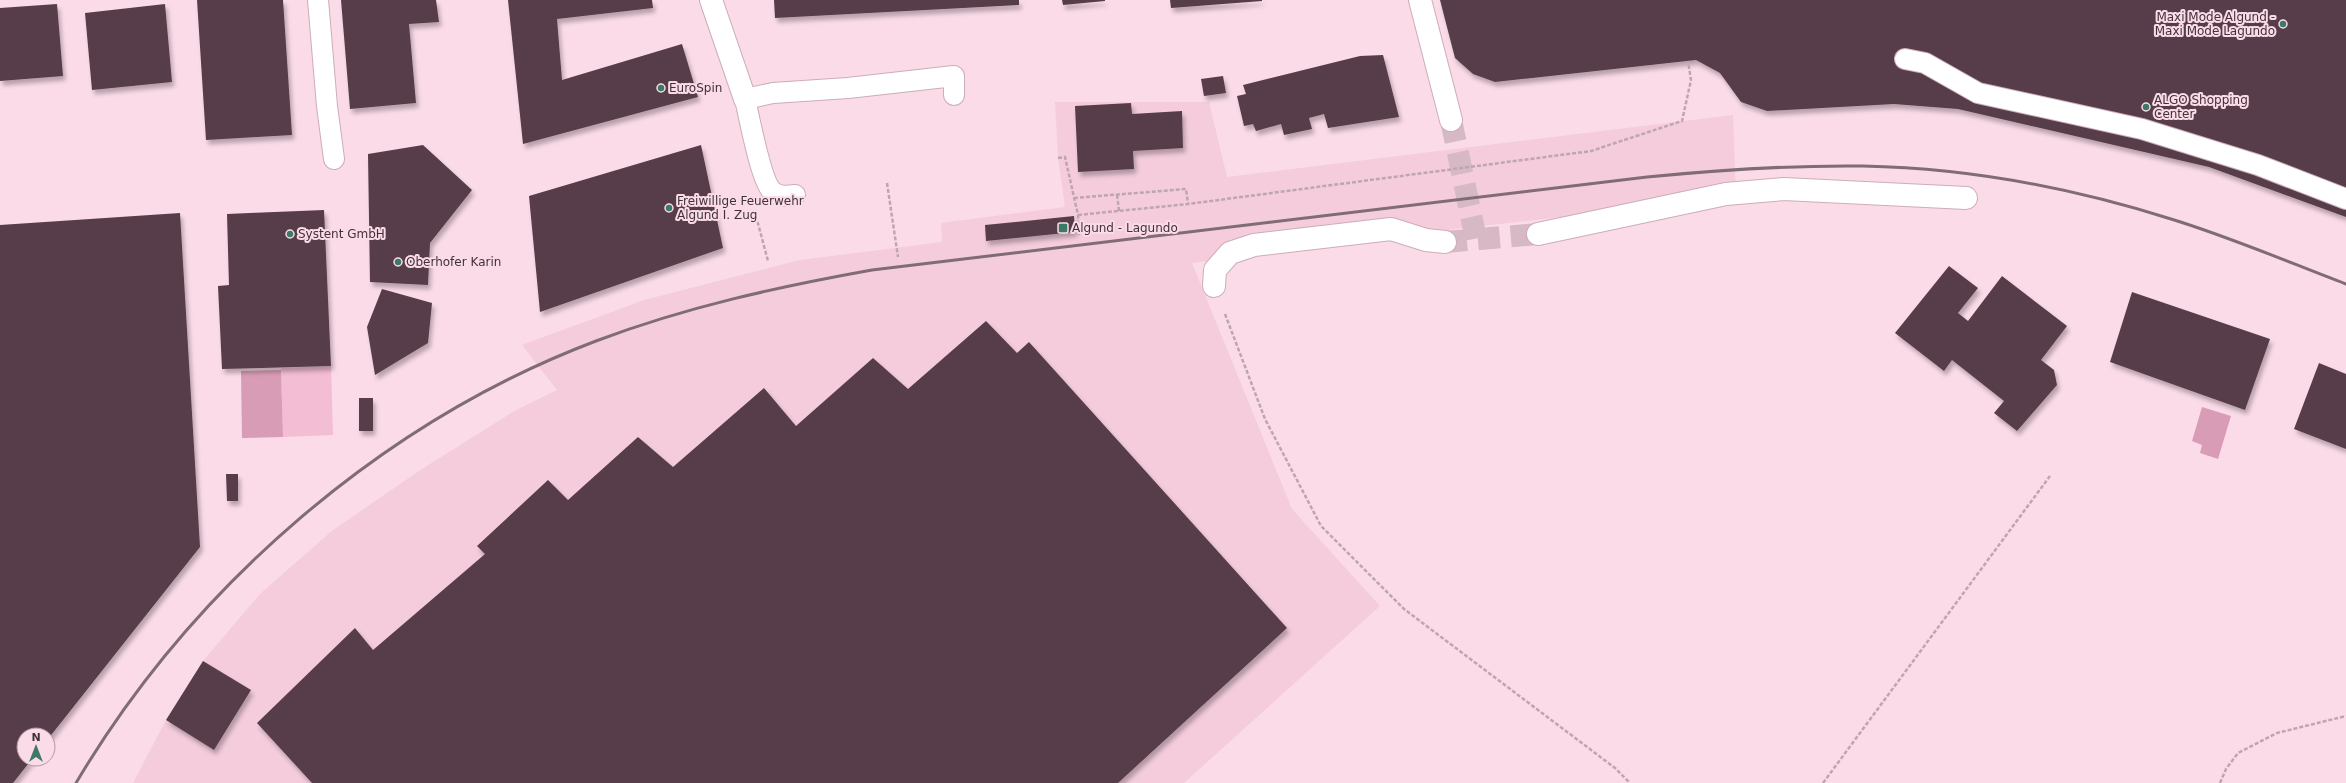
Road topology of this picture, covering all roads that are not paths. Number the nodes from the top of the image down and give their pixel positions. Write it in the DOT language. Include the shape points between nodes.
graph roads {
  1 [pos="318,0"];
  2 [pos="711,0"];
  3 [pos="1420,0"];
  4 [pos="1905,59"];
  5 [pos="954,95"];
  6 [pos="745,99"];
  7 [pos="1451,120"];
  8 [pos="334,159"];
  9 [pos="796,195"];
  10 [pos="1966,198"];
  11 [pos="2346,199"];
  12 [pos="1538,234"];
  13 [pos="1445,242"];
  14 [pos="1214,286"];
  1 -- 8 [label="lane"];
  2 -- 6 [label="street"];
  3 -- 7 [label="street"];
  4 -- 11 [label="lane" via="1925,62 1978,93 2142,129 2258,165"];
  5 -- 6 [label="lane" via="954,76 848,88 773,93"];
  6 -- 9 [label="lane" via="764,174 771,190 780,196"];
  10 -- 12 [label="street" via="1777,189 1726,194"];
  13 -- 14 [label="street" via="1426,240 1391,230 1254,245 1230,253 1215,270"];
}
